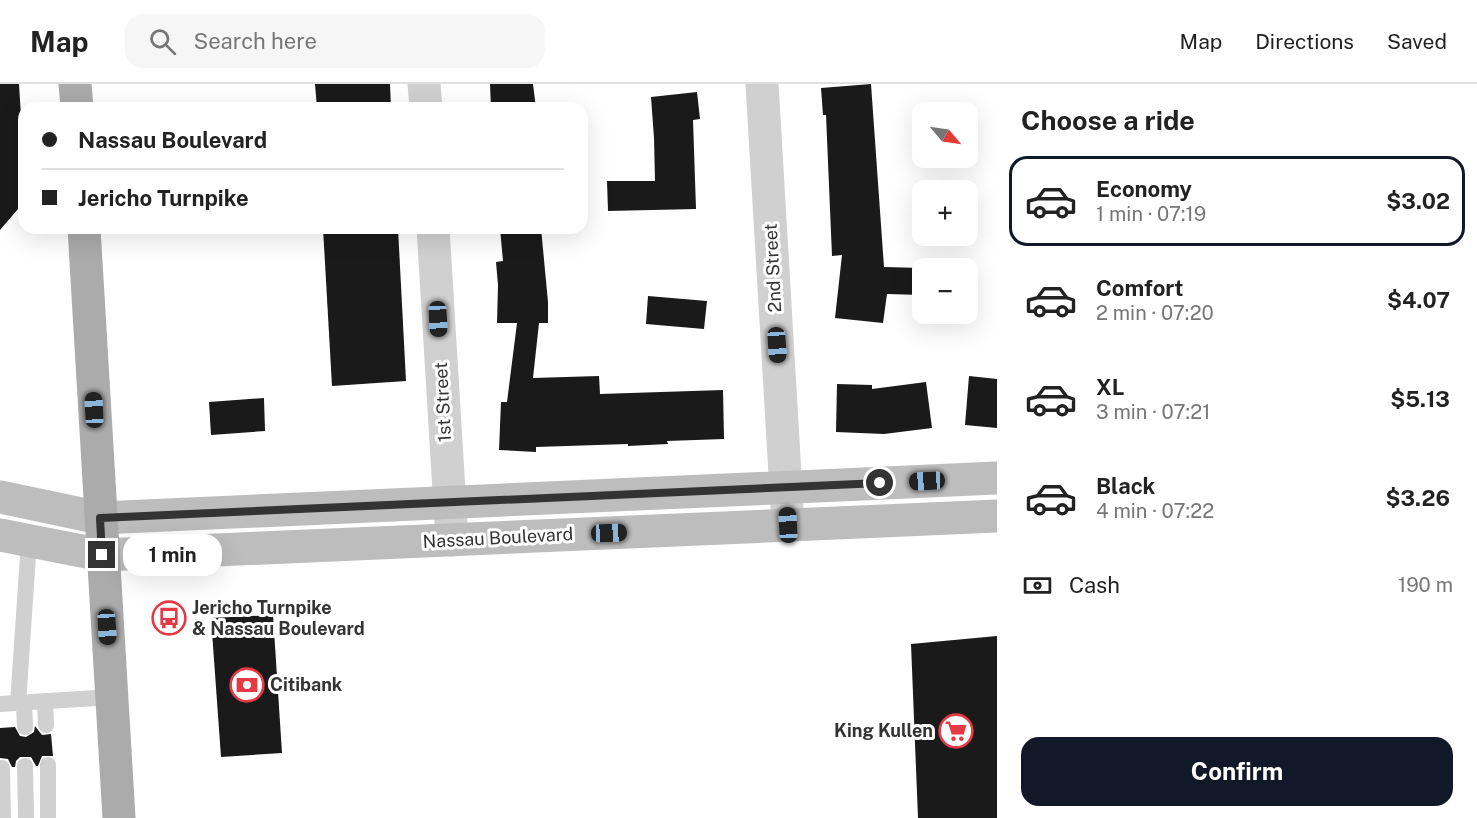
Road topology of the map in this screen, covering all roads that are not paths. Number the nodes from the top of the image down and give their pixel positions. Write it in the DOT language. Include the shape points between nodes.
graph roads {
  1 [pos="75,84"];
  2 [pos="424,84"];
  3 [pos="762,84"];
  4 [pos="76,102"];
  5 [pos="426,102"];
  6 [pos="84,234"];
  7 [pos="433,234"];
  8 [pos="997,478"];
  9 [pos="786,487"];
  10 [pos="0,497"];
  11 [pos="449,502"];
  12 [pos="997,516"];
  13 [pos="100,518"];
  14 [pos="788,525"];
  15 [pos="14,538"];
  16 [pos="452,540"];
  17 [pos="102,555"];
  18 [pos="112,698"];
  19 [pos="45,701"];
  20 [pos="21,703"];
  21 [pos="0,704"];
  22 [pos="46,725"];
  23 [pos="25,727"];
  24 [pos="48,765"];
  25 [pos="25,766"];
  26 [pos="2,768"];
  27 [pos="3,818"];
  28 [pos="26,818"];
  29 [pos="48,818"];
  30 [pos="119,818"];
  1 -- 4 [label="main road"];
  2 -- 5 [label="street"];
  3 -- 9 [label="street, 2nd Street"];
  6 -- 13 [label="main road"];
  7 -- 11 [label="street, 1st Street"];
  8 -- 9 [label="main road, Nassau Boulevard"];
  9 -- 11 [label="main road, Nassau Boulevard"];
  9 -- 14 [label="street, 2nd Street"];
  10 -- 13 [label="main road, Nassau Boulevard"];
  11 -- 13 [label="main road, Nassau Boulevard"];
  11 -- 16 [label="street, 1st Street"];
  12 -- 14 [label="main road, Nassau Boulevard"];
  13 -- 17 [label="main road"];
  14 -- 16 [label="main road, Nassau Boulevard"];
  15 -- 17 [label="main road, Nassau Boulevard"];
  15 -- 20 [label="lane"];
  16 -- 17 [label="main road, Nassau Boulevard"];
  17 -- 18 [label="main road"];
  18 -- 19 [label="lane"];
  18 -- 30 [label="main road"];
  19 -- 20 [label="lane"];
  19 -- 22 [label="lane"];
  20 -- 21 [label="lane"];
  20 -- 23 [label="lane"];
  24 -- 29 [label="lane"];
  25 -- 28 [label="lane"];
  26 -- 27 [label="lane"];
}
